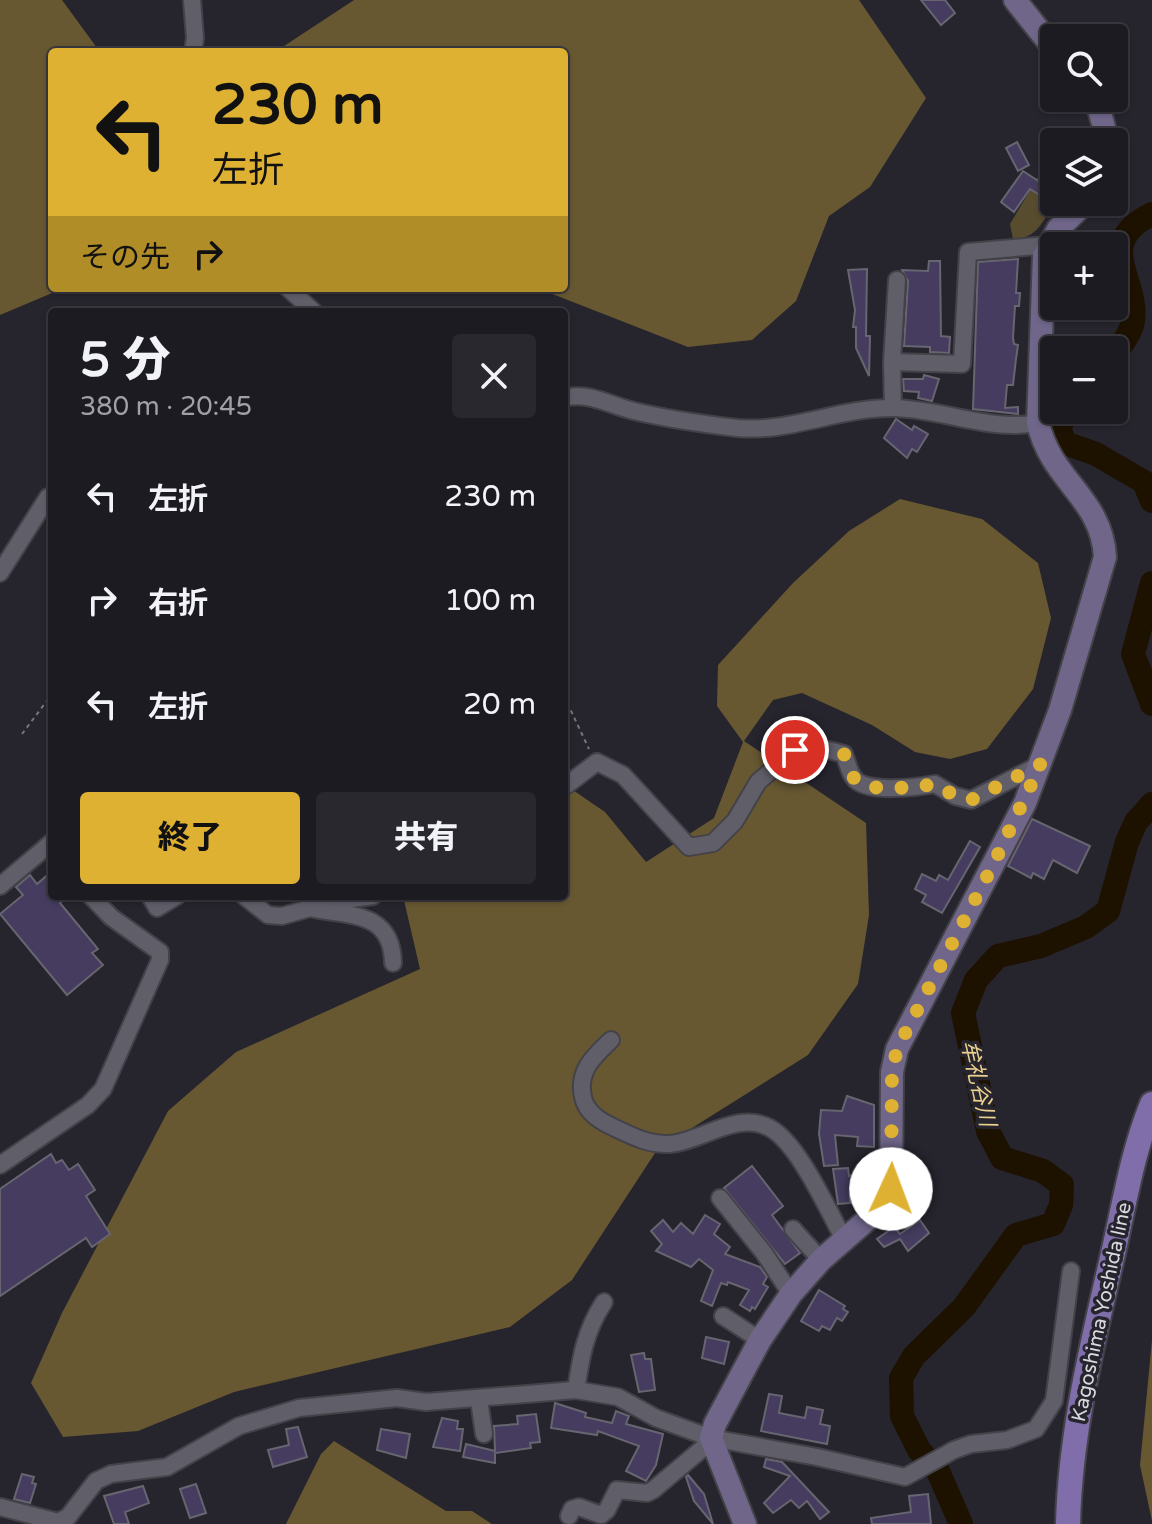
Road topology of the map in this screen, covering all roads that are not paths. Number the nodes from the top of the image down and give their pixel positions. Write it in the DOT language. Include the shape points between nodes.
graph roads {
  1 [pos="192,0"];
  2 [pos="1015,0"];
  3 [pos="1040,31"];
  4 [pos="193,48"];
  5 [pos="1071,216"];
  6 [pos="1056,232"];
  7 [pos="1040,246"];
  8 [pos="897,280"];
  9 [pos="292,292"];
  10 [pos="310,308"];
  11 [pos="1040,320"];
  12 [pos="892,362"];
  13 [pos="568,398"];
  14 [pos="893,408"];
  15 [pos="1038,423"];
  16 [pos="48,497"];
  17 [pos="0,573"];
  18 [pos="1041,764"];
  19 [pos="568,784"];
  20 [pos="48,845"];
  21 [pos="0,886"];
  22 [pos="95,900"];
  23 [pos="152,900"];
  24 [pos="170,900"];
  25 [pos="248,900"];
  26 [pos="349,900"];
  27 [pos="308,907"];
  28 [pos="393,963"];
  29 [pos="611,1040"];
  30 [pos="1152,1104"];
  31 [pos="0,1165"];
  32 [pos="720,1198"];
  33 [pos="793,1229"];
  34 [pos="844,1239"];
  35 [pos="821,1260"];
  36 [pos="1071,1271"];
  37 [pos="791,1294"];
  38 [pos="604,1302"];
  39 [pos="723,1316"];
  40 [pos="760,1340"];
  41 [pos="576,1390"];
  42 [pos="1082,1398"];
  43 [pos="479,1400"];
  44 [pos="1054,1401"];
  45 [pos="484,1434"];
  46 [pos="711,1438"];
  47 [pos="0,1507"];
  48 [pos="569,1516"];
  49 [pos="745,1524"];
  50 [pos="1068,1524"];
  1 -- 4 [label="street"];
  2 -- 3 [label="street"];
  5 -- 6 [label="street"];
  7 -- 12 [label="street" via="968,252 962,364"];
  8 -- 12 [label="street"];
  9 -- 10 [label="street"];
  11 -- 15 [label="street"];
  12 -- 14 [label="street"];
  13 -- 14 [label="street" via="757,429"];
  14 -- 15 [label="street" via="1011,428"];
  15 -- 18 [label="street" via="1055,467 1099,522 1105,557"];
  16 -- 17 [label="street"];
  18 -- 19 [label="street" via="971,800 935,784 865,787 854,780 844,754 820,748 795,750 758,782 735,821 713,843 689,847 623,775 597,762"];
  18 -- 34 [label="street" via="897,1049 892,1072 891,1189 876,1212"];
  20 -- 21 [label="street"];
  22 -- 31 [label="street" via="160,952 160,960 103,1089"];
  23 -- 24 [label="street" via="157,908"];
  25 -- 27 [label="street" via="268,915"];
  26 -- 27 [label="street"];
  27 -- 28 [label="street" via="368,919 382,927 389,935"];
  29 -- 34 [label="street" via="581,1077 586,1108 601,1122 653,1144 760,1123 790,1146"];
  30 -- 42 [label="main road, Kagoshima Yoshida line" via="1135,1156"];
  32 -- 37 [label="street"];
  33 -- 35 [label="street"];
  34 -- 35 [label="street"];
  35 -- 37 [label="street"];
  36 -- 44 [label="street"];
  37 -- 40 [label="street"];
  38 -- 41 [label="street" via="583,1342"];
  39 -- 40 [label="street"];
  40 -- 46 [label="street"];
  41 -- 43 [label="street"];
  41 -- 46 [label="street" via="618,1397"];
  42 -- 44 [label="street"];
  42 -- 50 [label="main road, Kagoshima Yoshida line"];
  43 -- 45 [label="street"];
  43 -- 47 [label="street" via="397,1398 299,1408 239,1426 167,1467 96,1481 58,1522"];
  44 -- 46 [label="street" via="1029,1434 971,1444 905,1477"];
  46 -- 48 [label="street" via="653,1490 617,1490 601,1515 579,1507"];
  46 -- 49 [label="street"];
}
